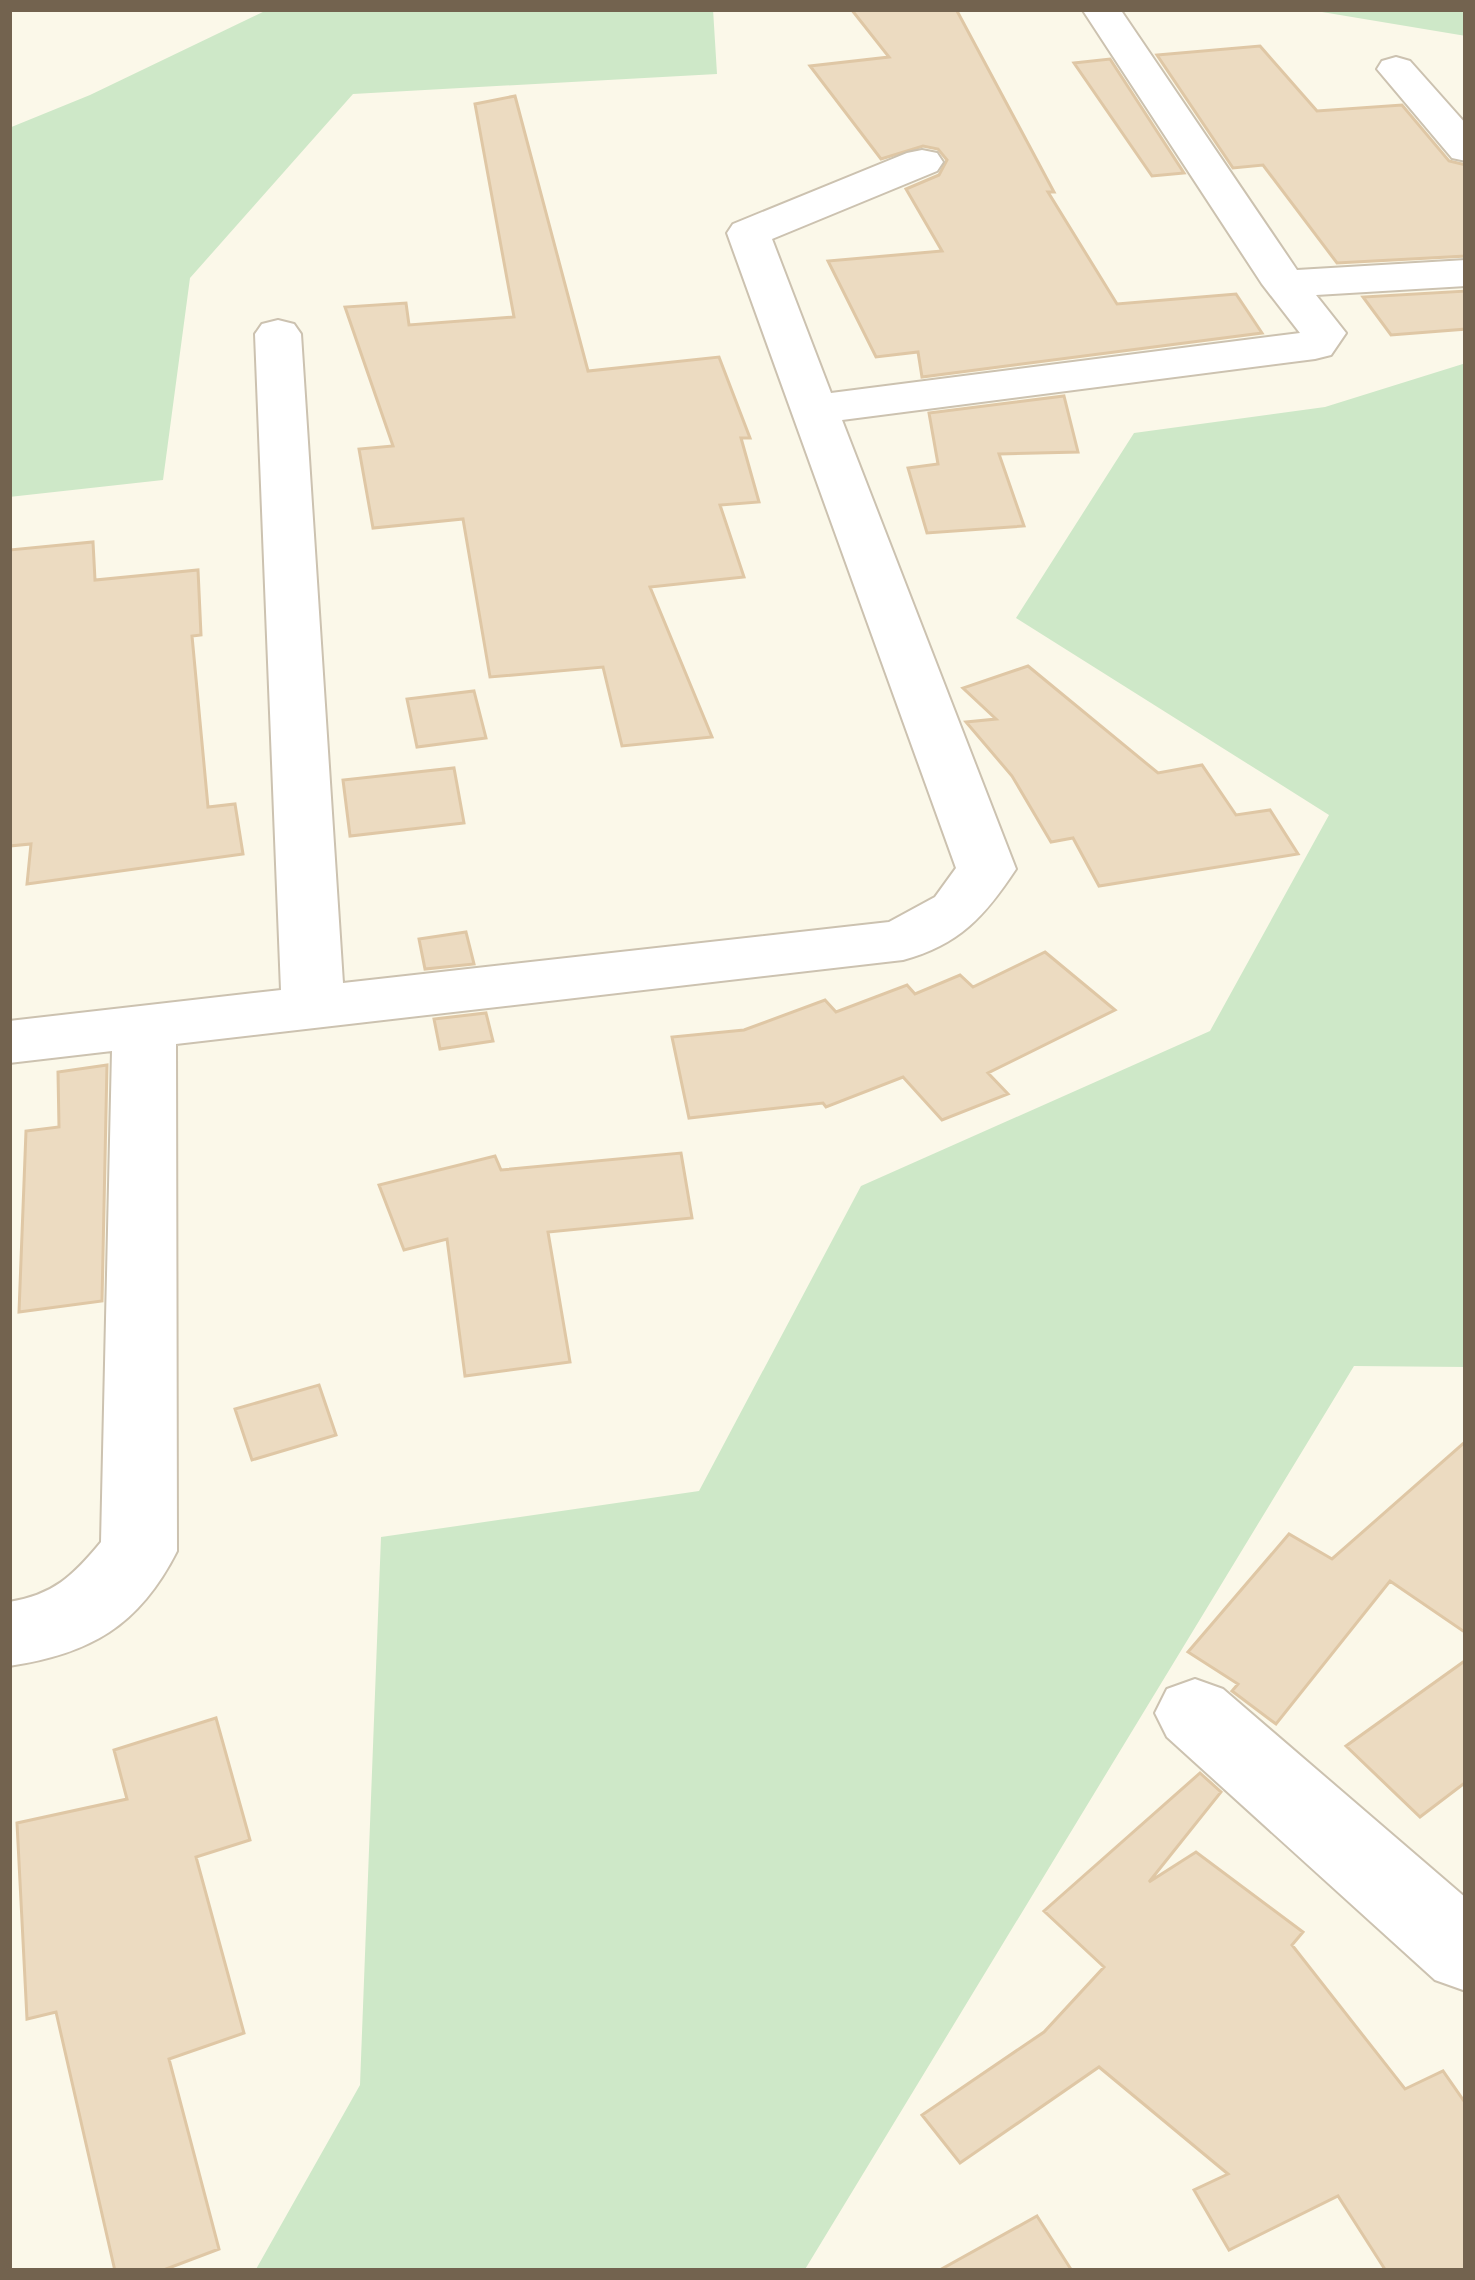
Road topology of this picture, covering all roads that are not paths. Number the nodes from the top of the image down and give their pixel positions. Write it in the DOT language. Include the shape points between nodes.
graph roads {
  1 [pos="1101,9"];
  2 [pos="1396,69"];
  3 [pos="1466,149"];
  4 [pos="922,162"];
  5 [pos="1466,273"];
  6 [pos="1284,284"];
  7 [pos="278,334"];
  8 [pos="817,409"];
  9 [pos="313,1004"];
  10 [pos="144,1027"];
  11 [pos="9,1042"];
  12 [pos="9,1634"];
  13 [pos="1195,1713"];
  14 [pos="1466,1952"];
  1 -- 6 [label="street"];
  2 -- 3 [label="street"];
  4 -- 8 [label="street" via="748,233"];
  5 -- 6 [label="street"];
  6 -- 8 [label="street" via="1323,333 1315,345"];
  7 -- 9 [label="street"];
  8 -- 9 [label="street" via="986,869 956,910 903,940"];
  9 -- 10 [label="street"];
  10 -- 11 [label="street"];
  10 -- 12 [label="street" via="139,1551 91,1610 56,1628"];
  13 -- 14 [label="street"];
}
